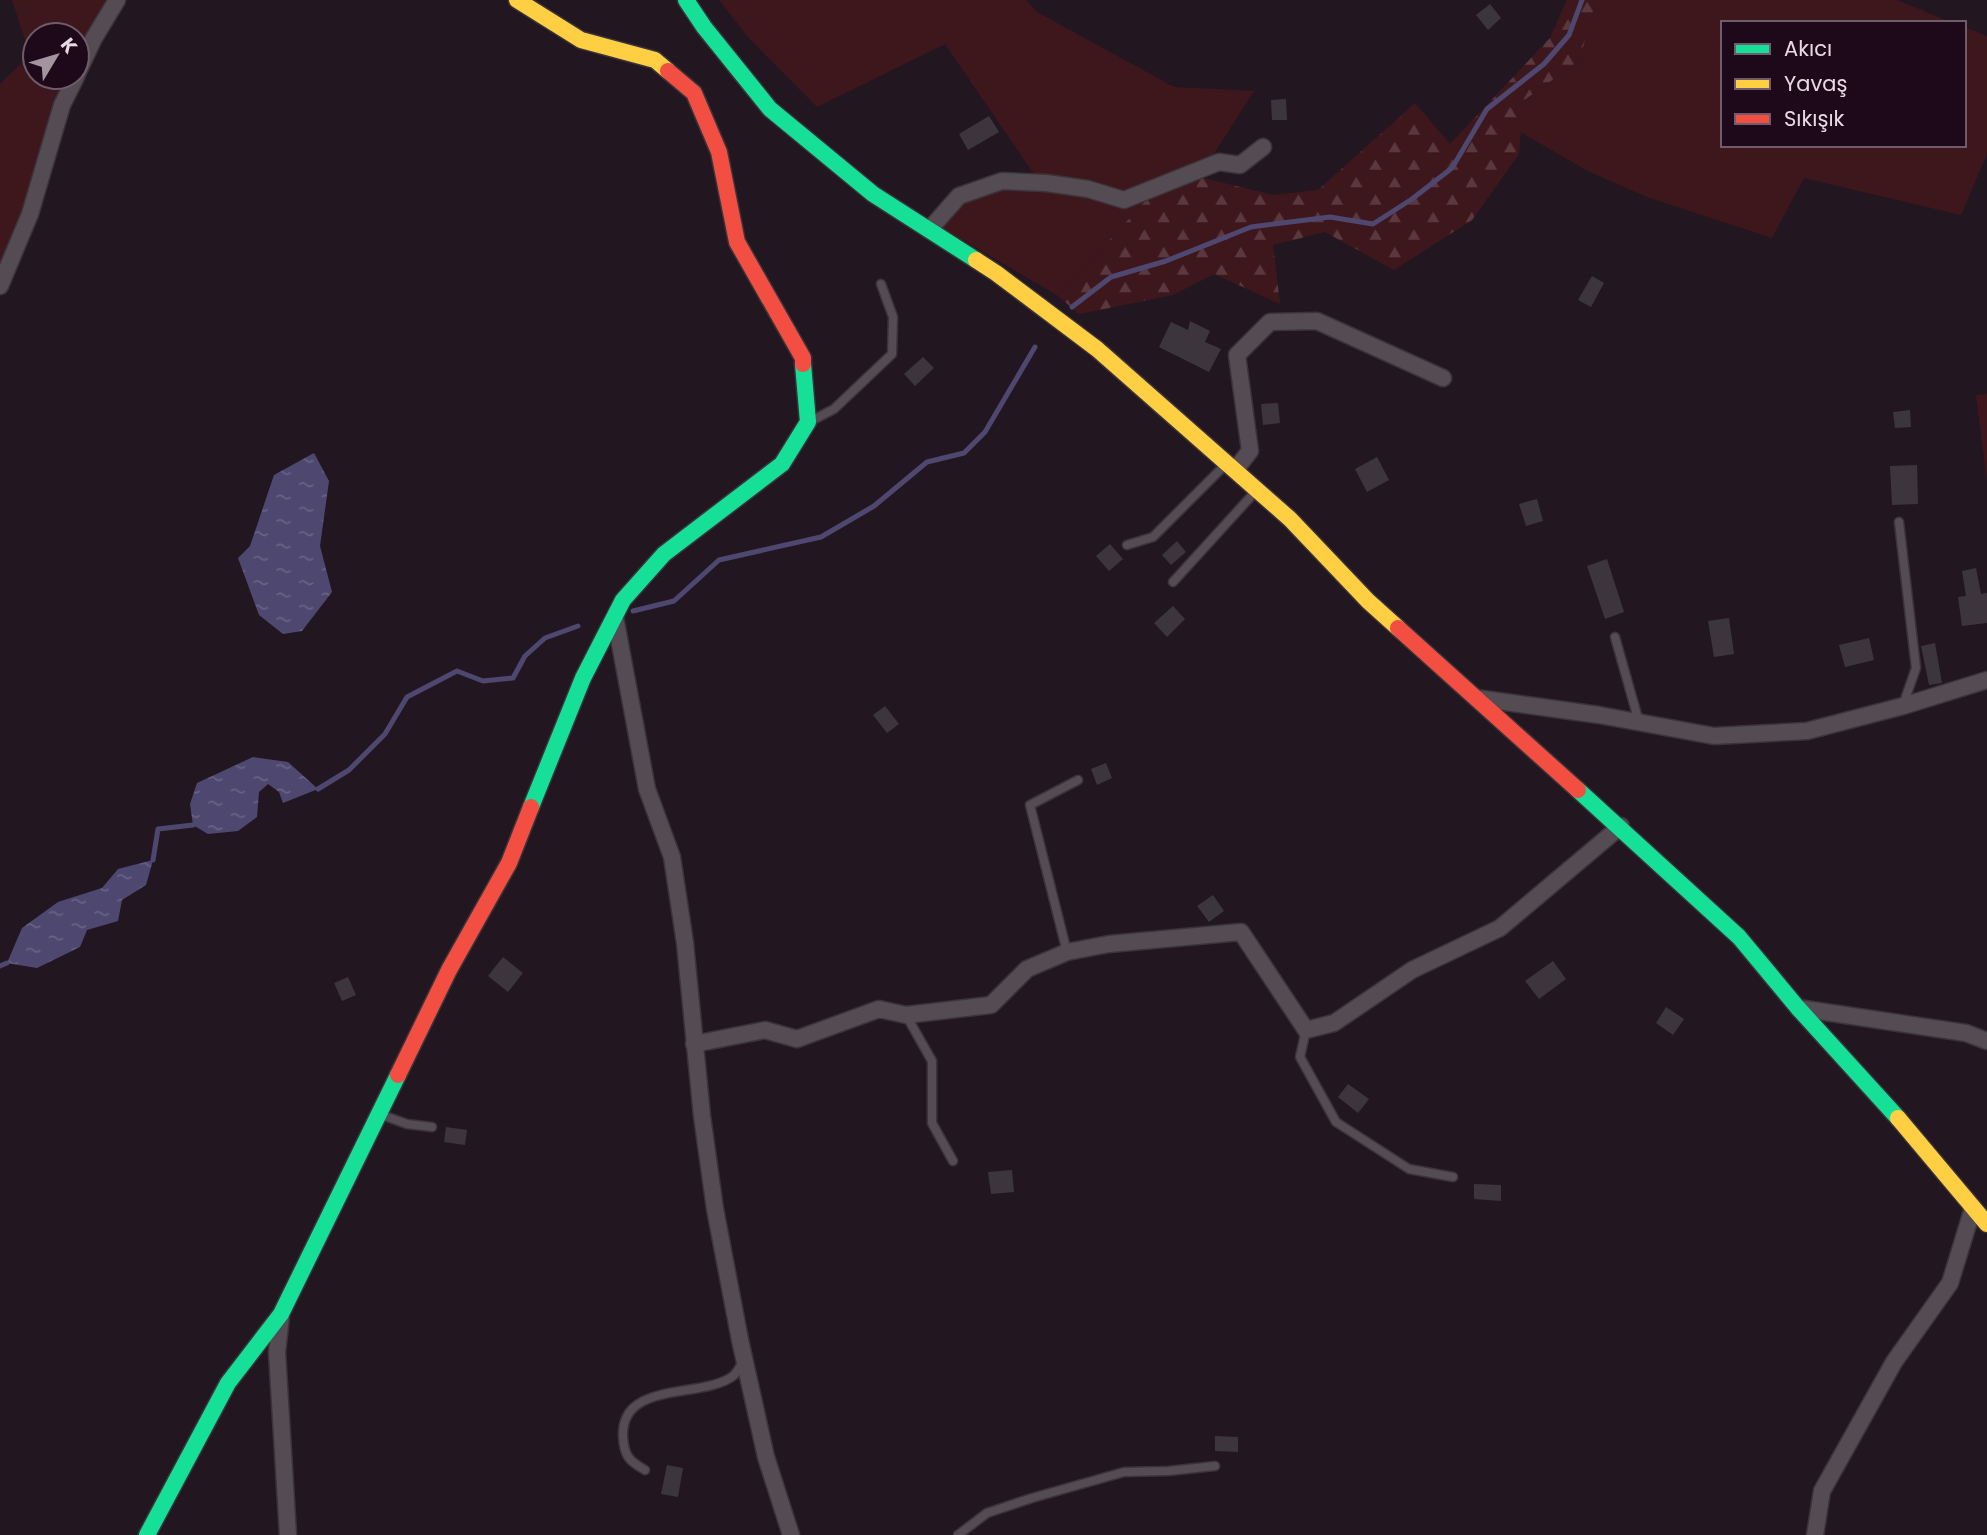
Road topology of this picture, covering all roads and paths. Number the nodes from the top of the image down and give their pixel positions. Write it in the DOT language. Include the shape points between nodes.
graph roads {
  1 [pos="117,0"];
  2 [pos="516,0"];
  3 [pos="685,0"];
  4 [pos="91,44"];
  5 [pos="69,91"];
  6 [pos="1263,147"];
  7 [pos="929,230"];
  8 [pos="881,284"];
  9 [pos="0,286"];
  10 [pos="1443,379"];
  11 [pos="808,422"];
  12 [pos="1231,466"];
  13 [pos="1257,490"];
  14 [pos="1899,522"];
  15 [pos="1127,545"];
  16 [pos="1173,582"];
  17 [pos="615,617"];
  18 [pos="1615,637"];
  19 [pos="1987,680"];
  20 [pos="1476,698"];
  21 [pos="1903,706"];
  22 [pos="1639,722"];
  23 [pos="1078,780"];
  24 [pos="1621,826"];
  25 [pos="1067,952"];
  26 [pos="1798,1008"];
  27 [pos="906,1015"];
  28 [pos="1306,1030"];
  29 [pos="1987,1041"];
  30 [pos="694,1044"];
  31 [pos="380,1114"];
  32 [pos="432,1127"];
  33 [pos="953,1161"];
  34 [pos="1453,1177"];
  35 [pos="1973,1208"];
  36 [pos="1987,1224"];
  37 [pos="281,1314"];
  38 [pos="745,1360"];
  39 [pos="1215,1466"];
  40 [pos="645,1470"];
  41 [pos="147,1535"];
  42 [pos="288,1535"];
  43 [pos="792,1535"];
  44 [pos="958,1535"];
  45 [pos="1815,1535"];
  1 -- 4 [label="street"];
  2 -- 11 [label="street" via="581,40 654,60 694,93 719,152 737,242 803,358"];
  3 -- 7 [label="street" via="770,109 873,194"];
  5 -- 9 [label="street" via="30,214"];
  6 -- 7 [label="street" via="1240,165 1219,162 1124,200 1088,189 1002,181 959,196"];
  7 -- 12 [label="street" via="996,273 1097,349"];
  8 -- 11 [label="lane" via="893,317 892,354 835,409"];
  10 -- 12 [label="street" via="1317,321 1270,322 1237,355 1250,451"];
  11 -- 17 [label="street" via="782,464 664,554 623,600"];
  12 -- 13 [label="street"];
  12 -- 15 [label="lane" via="1153,537"];
  13 -- 16 [label="lane"];
  13 -- 20 [label="street" via="1368,601"];
  14 -- 21 [label="lane" via="1916,668"];
  17 -- 30 [label="street" via="647,789 672,857"];
  17 -- 31 [label="street" via="583,678 509,863 449,970"];
  18 -- 22 [label="lane"];
  19 -- 21 [label="street"];
  20 -- 22 [label="street"];
  20 -- 24 [label="street"];
  21 -- 22 [label="street" via="1807,731 1714,736"];
  23 -- 25 [label="lane" via="1030,805"];
  24 -- 26 [label="street" via="1739,937"];
  24 -- 28 [label="street" via="1500,928 1412,970 1334,1023"];
  25 -- 27 [label="street" via="1027,969 991,1005"];
  25 -- 28 [label="street" via="1241,932"];
  26 -- 29 [label="street" via="1966,1033"];
  26 -- 35 [label="street"];
  27 -- 30 [label="street" via="879,1009 797,1039 765,1030"];
  27 -- 33 [label="lane" via="932,1061 932,1124"];
  28 -- 34 [label="lane" via="1300,1057 1336,1122 1409,1169"];
  30 -- 38 [label="street" via="715,1209"];
  31 -- 32 [label="lane"];
  31 -- 37 [label="street"];
  35 -- 36 [label="street"];
  35 -- 45 [label="street" via="1950,1283 1894,1362 1822,1491"];
  37 -- 41 [label="street" via="228,1383"];
  37 -- 42 [label="street" via="276,1352"];
  38 -- 40 [label="lane" via="733,1376 652,1396 630,1411 623,1427 624,1444 631,1462"];
  38 -- 43 [label="street" via="766,1457"];
  39 -- 44 [label="lane" via="1124,1472 987,1513"];
}
